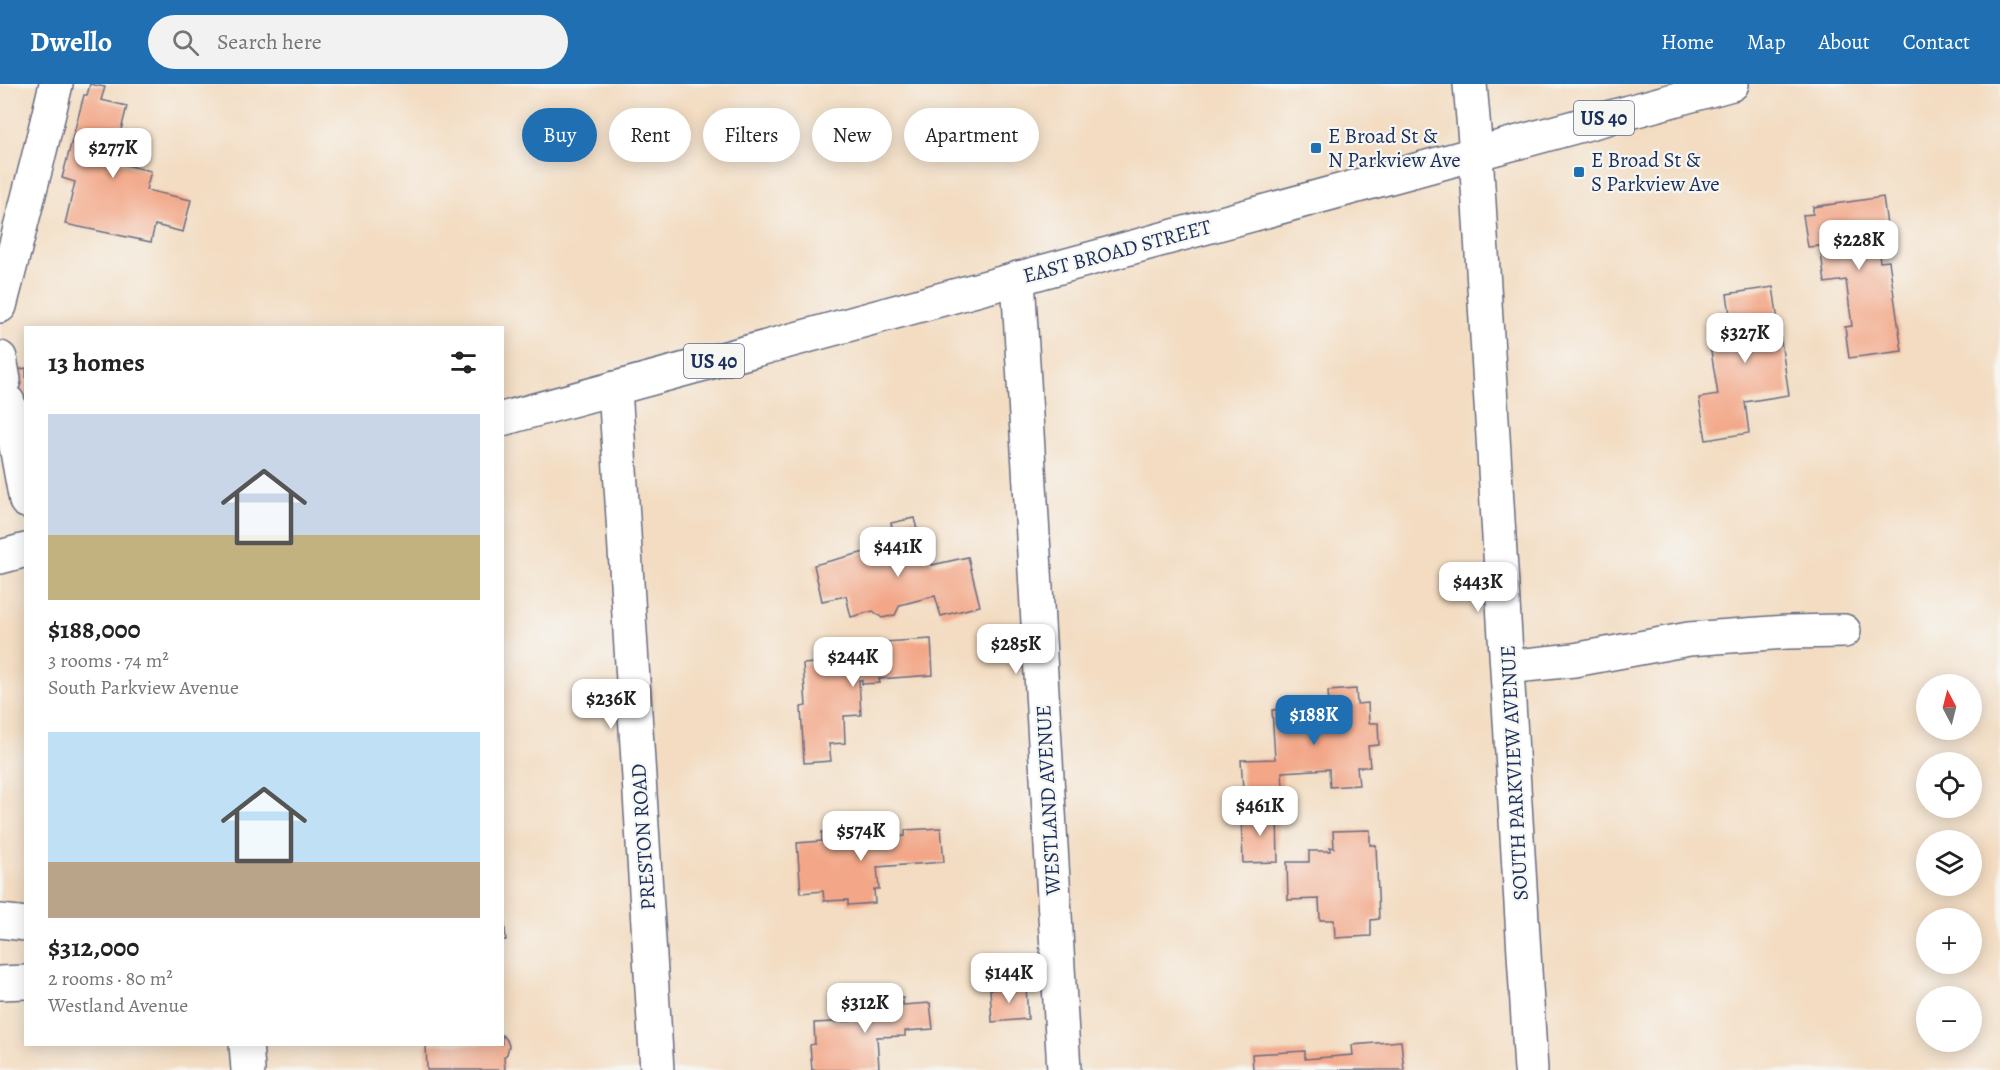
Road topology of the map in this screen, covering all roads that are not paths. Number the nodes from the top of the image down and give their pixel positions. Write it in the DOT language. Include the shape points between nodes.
graph roads {
  1 [pos="56,84"];
  2 [pos="1470,84"];
  3 [pos="1732,84"];
  4 [pos="1476,153"];
  5 [pos="1018,278"];
  6 [pos="0,306"];
  7 [pos="4,380"];
  8 [pos="615,388"];
  9 [pos="504,417"];
  10 [pos="24,490"];
  11 [pos="24,551"];
  12 [pos="0,557"];
  13 [pos="1844,631"];
  14 [pos="1507,667"];
  15 [pos="0,921"];
  16 [pos="24,924"];
  17 [pos="24,982"];
  18 [pos="0,983"];
  19 [pos="246,1046"];
  20 [pos="248,1070"];
  21 [pos="657,1070"];
  22 [pos="1064,1070"];
  23 [pos="1532,1070"];
  1 -- 6 [label="street"];
  2 -- 4 [label="street, SOUTH PARKVIEW AVENUE"];
  3 -- 4 [label="street, EAST BROAD STREET / US 40"];
  4 -- 5 [label="street, EAST BROAD STREET / US 40"];
  4 -- 14 [label="street, SOUTH PARKVIEW AVENUE"];
  5 -- 8 [label="street, EAST BROAD STREET / US 40"];
  5 -- 22 [label="street, WESTLAND AVENUE"];
  7 -- 10 [label="street"];
  8 -- 9 [label="street, EAST BROAD STREET / US 40"];
  8 -- 21 [label="street, PRESTON ROAD"];
  11 -- 12 [label="street"];
  13 -- 14 [label="street" via="1689,639 1574,660"];
  14 -- 23 [label="street, SOUTH PARKVIEW AVENUE"];
  15 -- 16 [label="street"];
  17 -- 18 [label="street"];
  19 -- 20 [label="street"];
}
